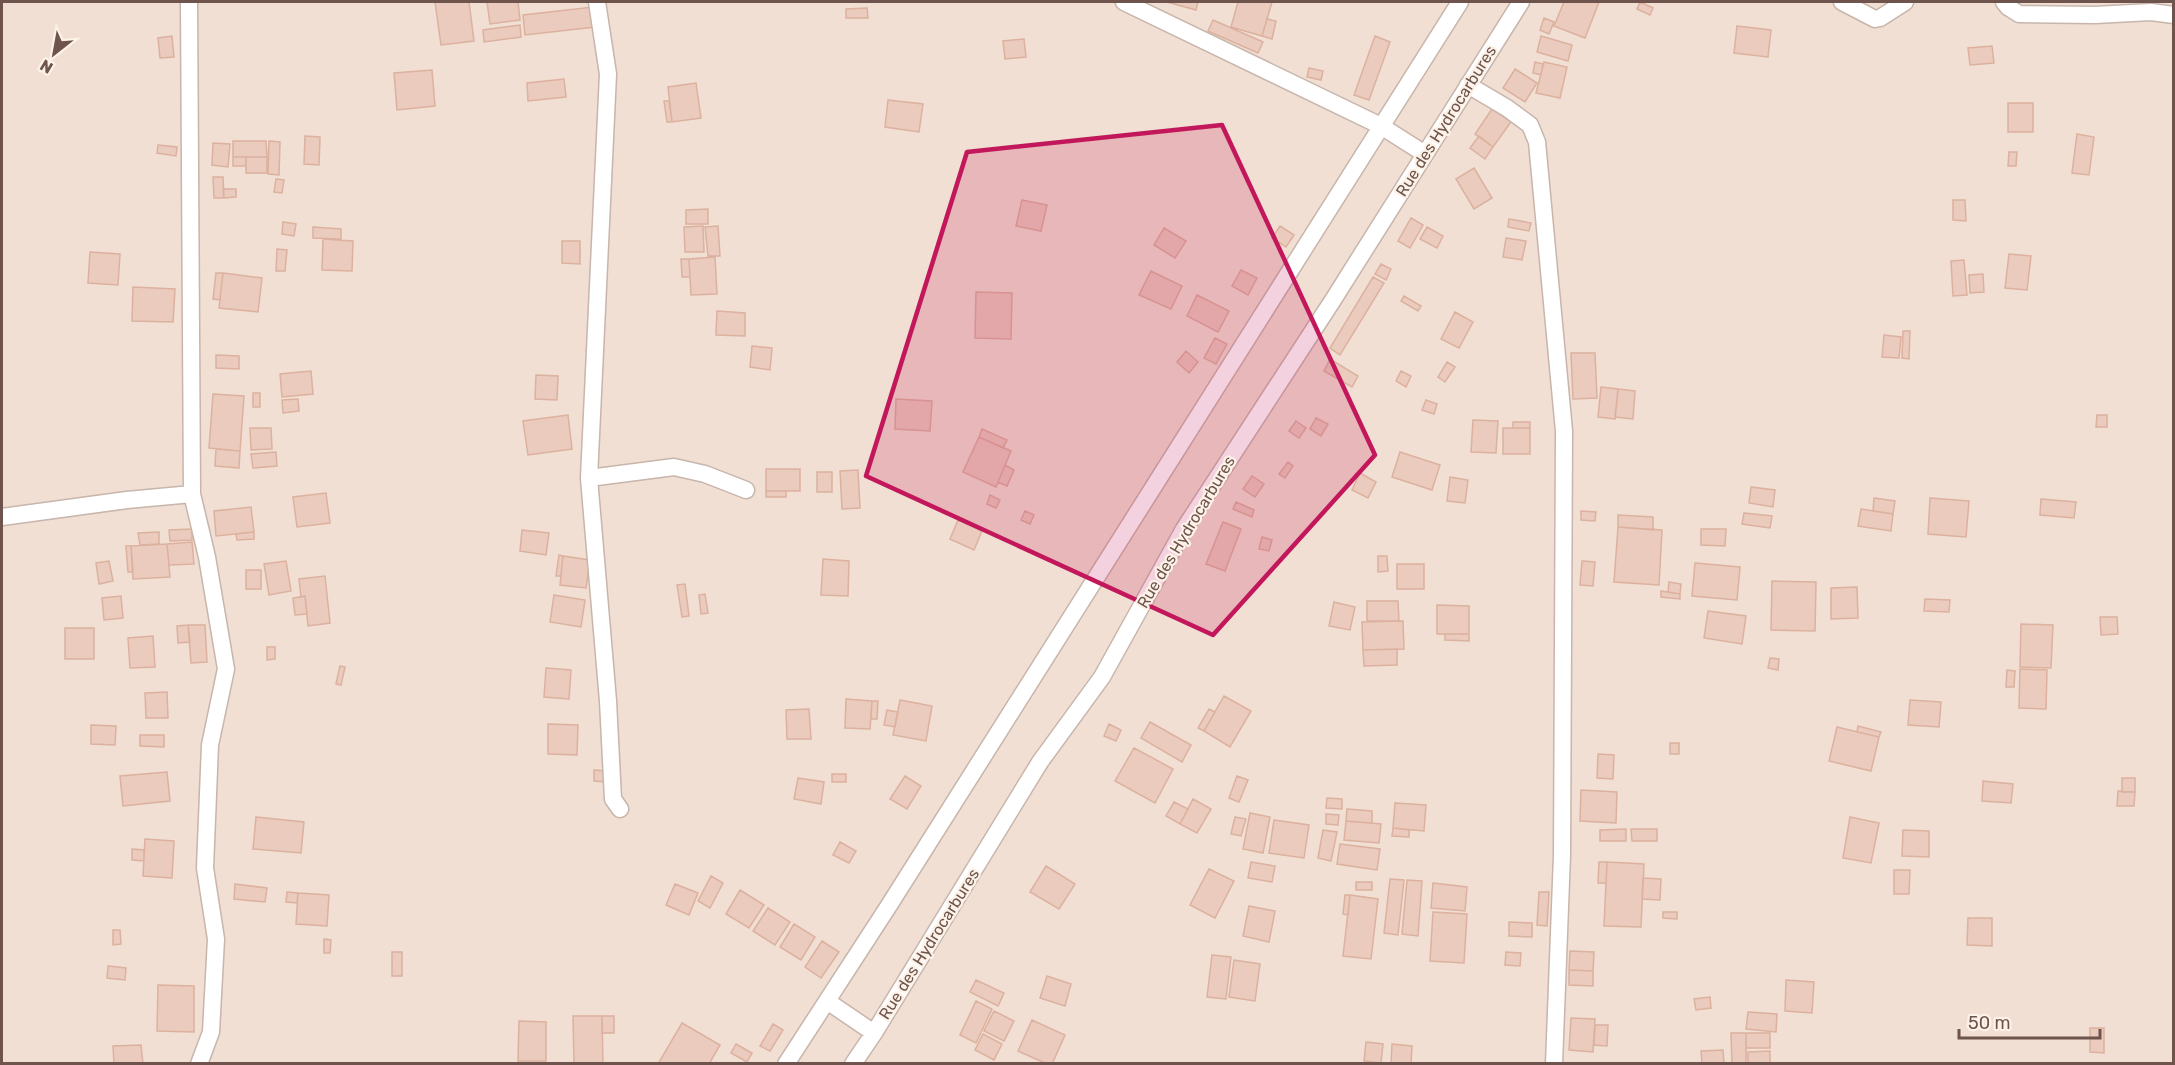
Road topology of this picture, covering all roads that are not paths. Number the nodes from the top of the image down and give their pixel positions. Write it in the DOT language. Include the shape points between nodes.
graph roads {
  1 [pos="189,2"];
  2 [pos="597,2"];
  3 [pos="1124,2"];
  4 [pos="1460,2"];
  5 [pos="1521,2"];
  6 [pos="1842,2"];
  7 [pos="1905,2"];
  8 [pos="2004,2"];
  9 [pos="2174,15"];
  10 [pos="1468,85"];
  11 [pos="1381,126"];
  12 [pos="1425,154"];
  13 [pos="589,478"];
  14 [pos="746,490"];
  15 [pos="192,494"];
  16 [pos="2,517"];
  17 [pos="620,809"];
  18 [pos="827,1000"];
  19 [pos="874,1033"];
  20 [pos="200,1064"];
  21 [pos="786,1064"];
  22 [pos="853,1064"];
  23 [pos="1554,1064"];
  1 -- 15 [label="street"];
  2 -- 13 [label="street" via="608,74"];
  3 -- 11 [label="street"];
  4 -- 11 [label="street"];
  5 -- 10 [label="street, Rue des Hydrocarbures"];
  6 -- 7 [label="street" via="1875,19"];
  8 -- 9 [label="street" via="2019,14"];
  10 -- 12 [label="street, Rue des Hydrocarbures"];
  10 -- 23 [label="street" via="1530,125 1537,142 1564,430 1562,855"];
  11 -- 12 [label="street"];
  11 -- 18 [label="street"];
  12 -- 19 [label="street, Rue des Hydrocarbures" via="1184,529 1102,677 1041,762"];
  13 -- 14 [label="street" via="674,467"];
  13 -- 17 [label="street" via="613,799"];
  15 -- 16 [label="street"];
  15 -- 20 [label="street" via="226,669 210,745 205,868 216,939 211,1032"];
  18 -- 19 [label="street"];
  18 -- 21 [label="street"];
  19 -- 22 [label="street, Rue des Hydrocarbures"];
}
